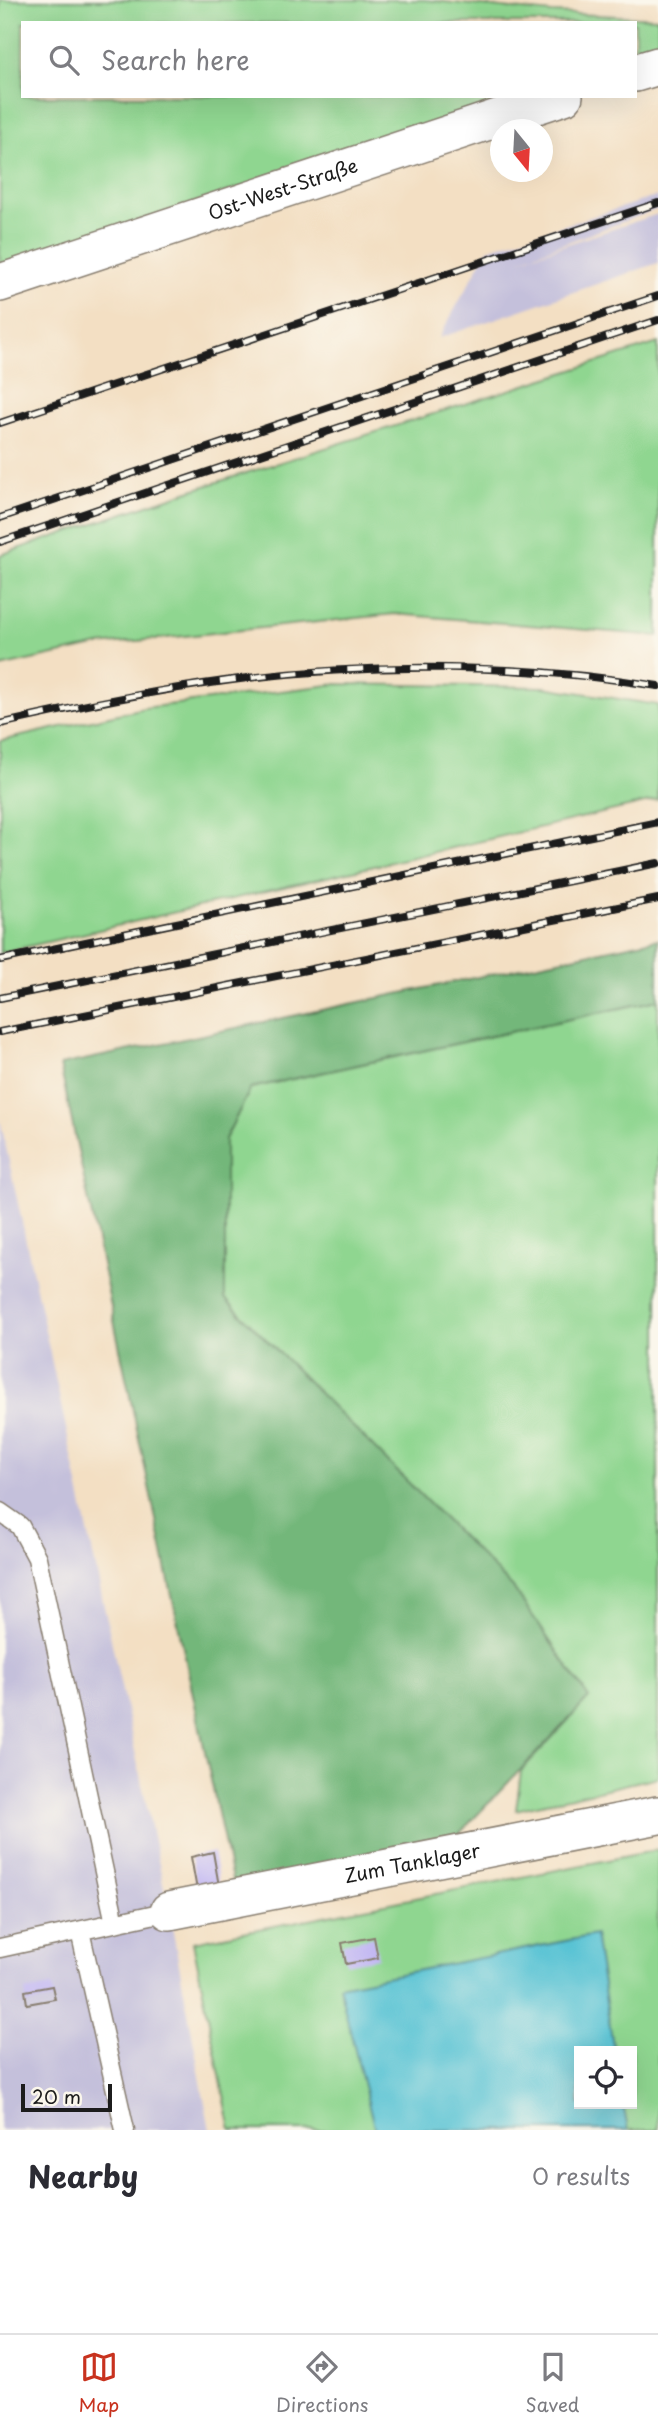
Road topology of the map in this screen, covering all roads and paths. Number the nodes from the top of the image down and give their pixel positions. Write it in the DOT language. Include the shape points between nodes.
graph roads {
  1 [pos="658,66"];
  2 [pos="637,72"];
  3 [pos="558,98"];
  4 [pos="0,283"];
  5 [pos="0,1512"];
  6 [pos="658,1815"];
  7 [pos="169,1911"];
  8 [pos="115,1923"];
  9 [pos="80,1931"];
  10 [pos="0,1948"];
  11 [pos="125,2130"];
  1 -- 2 [label="street"];
  3 -- 4 [label="street, Ost-West-Straße"];
  5 -- 8 [label="lane" via="20,1527 37,1558"];
  6 -- 7 [label="street, Zum Tanklager"];
  7 -- 8 [label="lane"];
  8 -- 9 [label="lane"];
  9 -- 10 [label="lane"];
  9 -- 11 [label="lane"];
}
